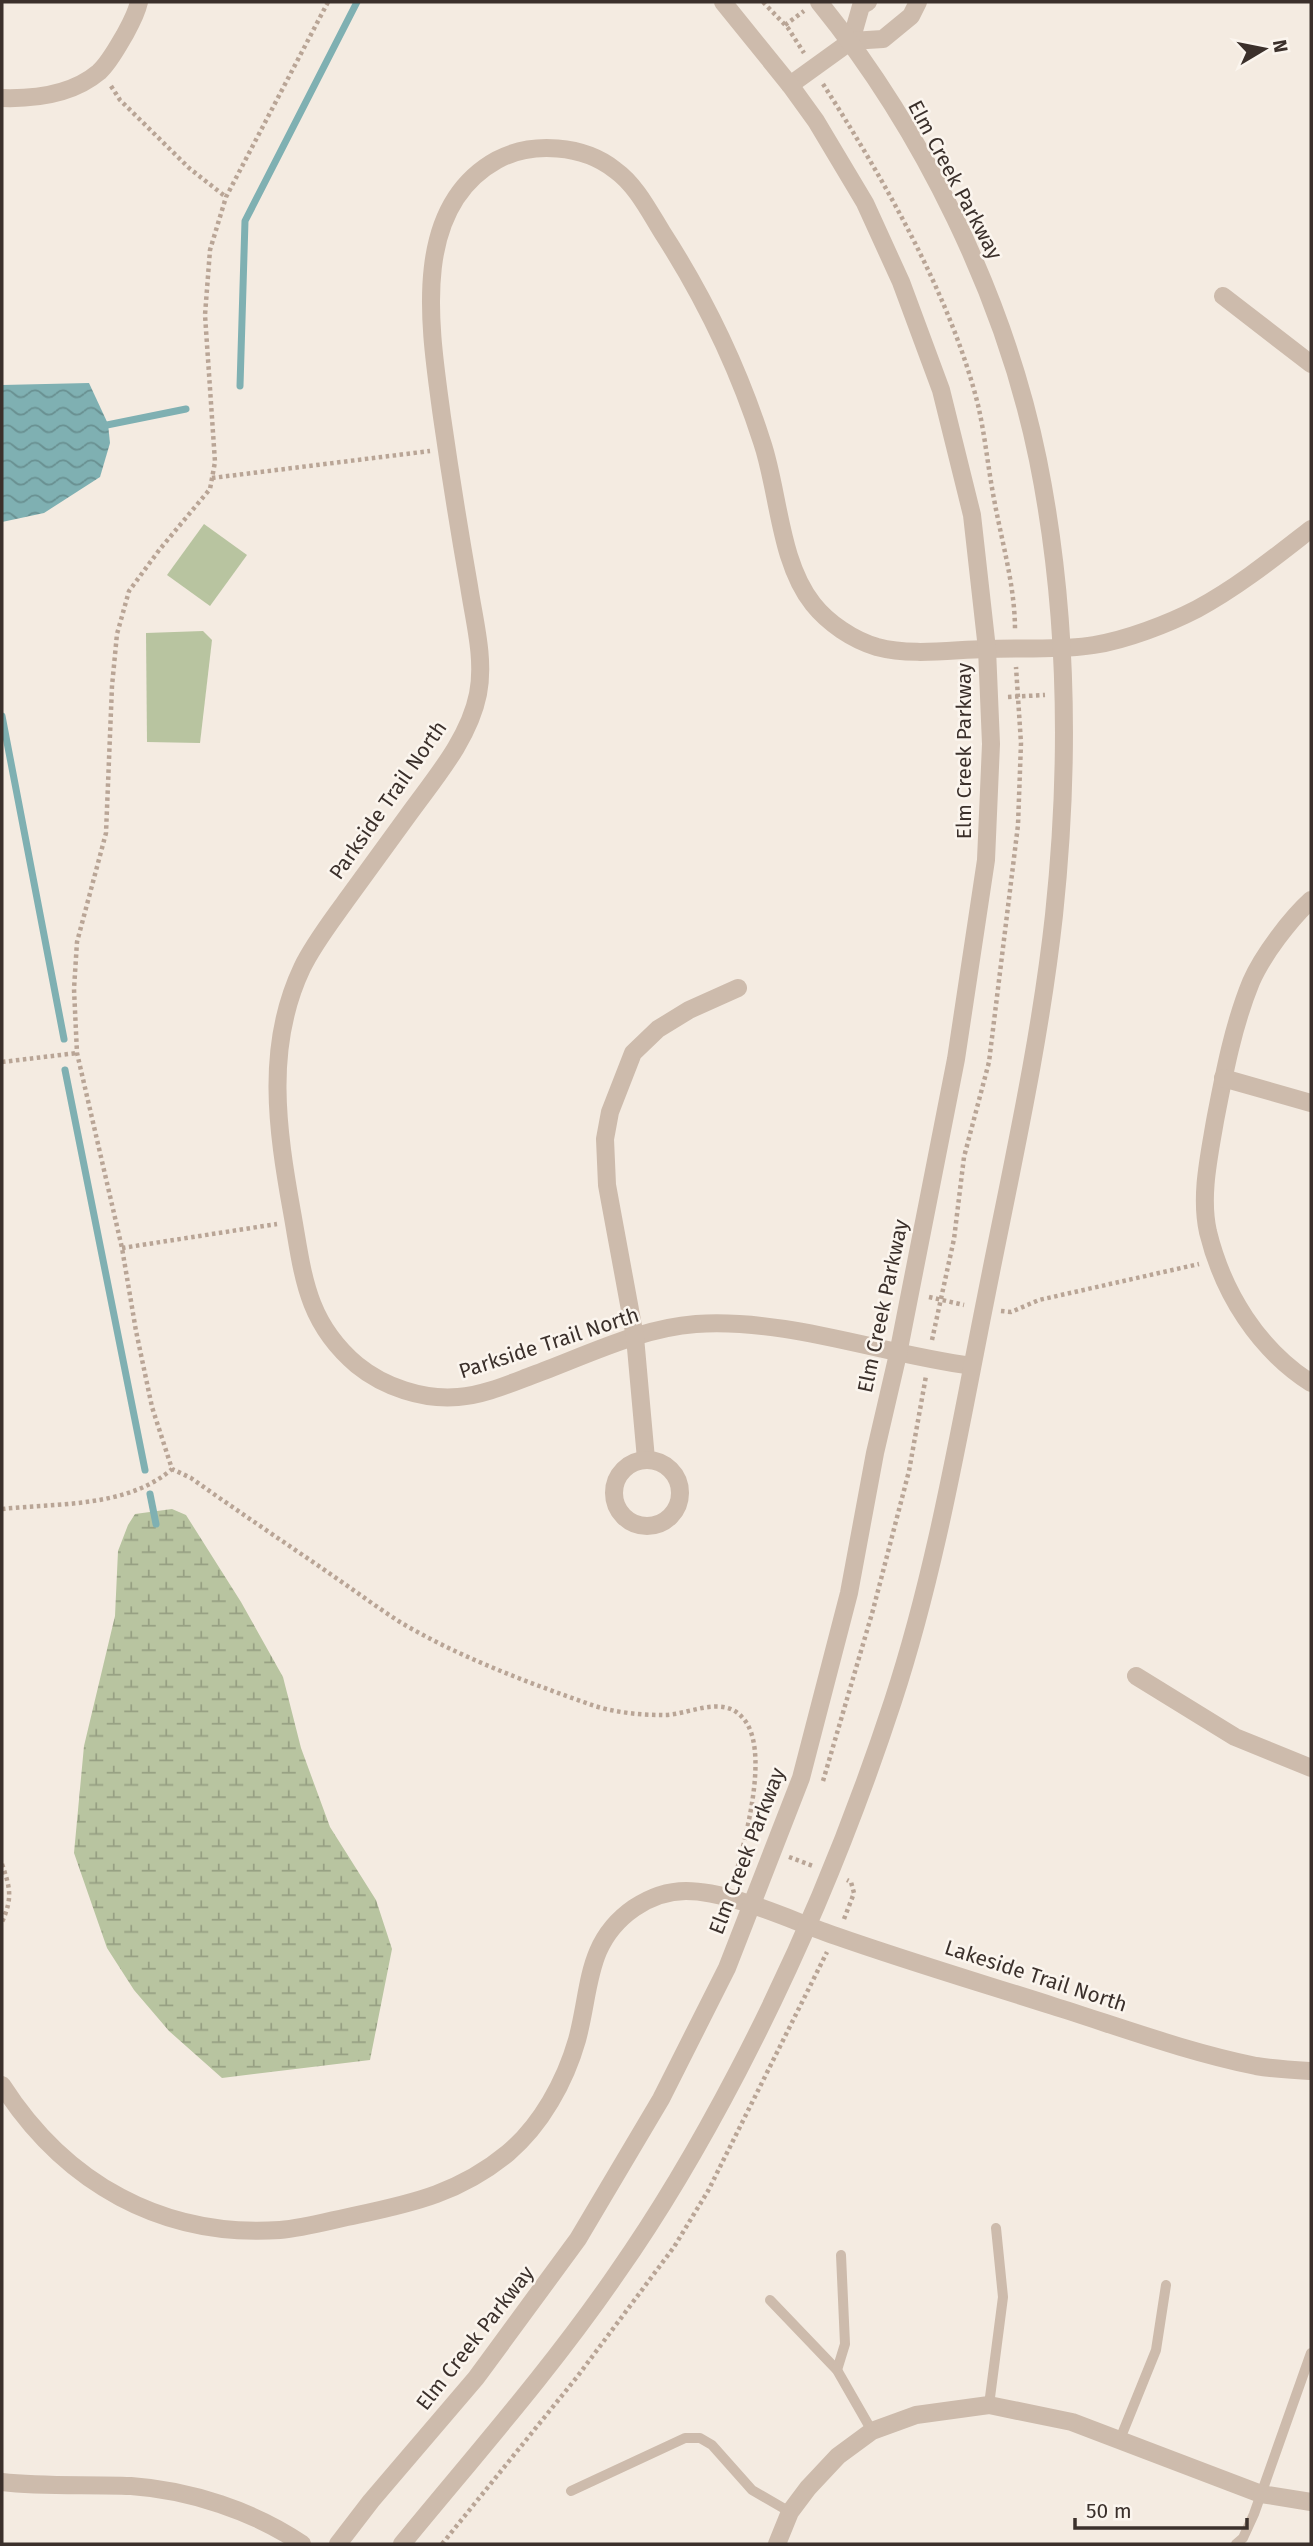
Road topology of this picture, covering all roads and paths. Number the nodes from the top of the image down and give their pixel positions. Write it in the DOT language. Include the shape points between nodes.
graph roads {
  1 [pos="139,2"];
  2 [pos="723,2"];
  3 [pos="763,2"];
  4 [pos="819,2"];
  5 [pos="868,2"];
  6 [pos="918,2"];
  7 [pos="851,41"];
  8 [pos="813,68"];
  9 [pos="101,71"];
  10 [pos="790,85"];
  11 [pos="2,99"];
  12 [pos="226,197"];
  13 [pos="1223,296"];
  14 [pos="1311,364"];
  15 [pos="446,449"];
  16 [pos="212,478"];
  17 [pos="1311,529"];
  18 [pos="1063,647"];
  19 [pos="1015,648"];
  20 [pos="987,649"];
  21 [pos="1063,695"];
  22 [pos="1017,696"];
  23 [pos="989,699"];
  24 [pos="1311,900"];
  25 [pos="738,988"];
  26 [pos="76,1053"];
  27 [pos="2,1062"];
  28 [pos="1223,1078"];
  29 [pos="1311,1102"];
  30 [pos="294,1221"];
  31 [pos="122,1248"];
  32 [pos="1216,1260"];
  33 [pos="940,1299"];
  34 [pos="984,1308"];
  35 [pos="635,1337"];
  36 [pos="898,1354"];
  37 [pos="928,1360"];
  38 [pos="972,1366"];
  39 [pos="1311,1383"];
  40 [pos="646,1459"];
  41 [pos="172,1469"];
  42 [pos="2,1509"];
  43 [pos="1136,1676"];
  44 [pos="1311,1768"];
  45 [pos="823,1781"];
  46 [pos="745,1839"];
  47 [pos="797,1845"];
  48 [pos="774,1850"];
  49 [pos="792,1858"];
  50 [pos="2,1864"];
  51 [pos="831,1873"];
  52 [pos="851,1882"];
  53 [pos="751,1906"];
  54 [pos="2,1922"];
  55 [pos="809,1926"];
  56 [pos="1311,2071"];
  57 [pos="2,2085"];
  58 [pos="996,2228"];
  59 [pos="841,2255"];
  60 [pos="1166,2285"];
  61 [pos="770,2300"];
  62 [pos="1311,2353"];
  63 [pos="837,2370"];
  64 [pos="989,2405"];
  65 [pos="872,2431"];
  66 [pos="1120,2439"];
  67 [pos="2,2482"];
  68 [pos="571,2491"];
  69 [pos="1261,2494"];
  70 [pos="1311,2502"];
  71 [pos="790,2512"];
  72 [pos="302,2544"];
  73 [pos="338,2544"];
  74 [pos="402,2544"];
  75 [pos="777,2544"];
  76 [pos="1236,2544"];
  1 -- 9 [label="street"];
  2 -- 10 [label="street, Elm Creek Parkway"];
  3 -- 8 [label="path" via="788,28"];
  4 -- 7 [label="street, Elm Creek Parkway"];
  5 -- 7 [label="street" via="861,6"];
  6 -- 7 [label="street" via="911,16 883,39"];
  7 -- 8 [label="street"];
  7 -- 18 [label="street, Elm Creek Parkway" via="914,143 988,296 1037,455"];
  8 -- 10 [label="street"];
  8 -- 19 [label="path" via="904,225 939,294 963,360 978,405 1015,603"];
  9 -- 11 [label="street" via="63,90 29,99"];
  9 -- 12 [label="path" via="120,100 189,168"];
  10 -- 20 [label="street, Elm Creek Parkway" via="865,203 901,282 941,390 972,515"];
  13 -- 14 [label="street"];
  15 -- 16 [label="path"];
  15 -- 20 [label="street, Parkside Trail North" via="430,326 430,284 454,200 473,178 500,159 528,150 558,148 589,155 615,169 637,193 688,272 732,358 765,448 795,573 814,606 844,632 876,646 918,652"];
  15 -- 30 [label="street, Parkside Trail North" via="479,649 479,690 450,757 329,924 304,964 286,1008 277,1054 277,1100"];
  17 -- 18 [label="street" via="1255,573 1194,611 1096,645"];
  18 -- 19 [label="street"];
  18 -- 21 [label="street, Elm Creek Parkway"];
  19 -- 20 [label="street"];
  19 -- 22 [label="path"];
  20 -- 23 [label="street, Elm Creek Parkway"];
  21 -- 22 [label="path"];
  21 -- 34 [label="street, Elm Creek Parkway" via="1054,915 1028,1083"];
  22 -- 23 [label="path"];
  22 -- 33 [label="path" via="1021,743 1018,825 989,1062 964,1157 954,1239"];
  23 -- 36 [label="street, Elm Creek Parkway" via="986,860 956,1059"];
  24 -- 28 [label="street" via="1252,979"];
  25 -- 35 [label="street" via="689,1010 633,1053 610,1112 605,1139 607,1185"];
  26 -- 27 [label="path"];
  28 -- 29 [label="street"];
  28 -- 32 [label="street" via="1205,1178 1208,1230"];
  30 -- 31 [label="path"];
  30 -- 35 [label="street, Parkside Trail North" via="316,1317 359,1367 391,1387 456,1397 495,1389"];
  32 -- 34 [label="path" via="1039,1300 1011,1312"];
  32 -- 39 [label="street" via="1239,1308 1263,1343"];
  33 -- 34 [label="path"];
  33 -- 37 [label="path"];
  34 -- 38 [label="street, Elm Creek Parkway"];
  35 -- 36 [label="street, Parkside Trail North" via="686,1325 739,1323"];
  35 -- 40 [label="street"];
  36 -- 37 [label="street, Parkside Trail North"];
  36 -- 48 [label="street, Elm Creek Parkway" via="874,1453 849,1593 801,1778"];
  37 -- 38 [label="street, Parkside Trail North"];
  37 -- 45 [label="path" via="909,1471"];
  38 -- 51 [label="street, Elm Creek Parkway" via="938,1534 898,1684"];
  41 -- 42 [label="path" via="150,1484 111,1497"];
  43 -- 44 [label="street" via="1236,1737"];
  46 -- 48 [label="path"];
  47 -- 49 [label="path"];
  48 -- 49 [label="path"];
  48 -- 53 [label="street, Elm Creek Parkway"];
  49 -- 51 [label="path"];
  50 -- 54 [label="path" via="11,1889"];
  51 -- 52 [label="path"];
  51 -- 55 [label="street, Elm Creek Parkway"];
  53 -- 55 [label="street, Lakeside Trail North"];
  53 -- 57 [label="street, Lakeside Trail North" via="685,1891 645,1901 620,1918 601,1942 588,1980 577,2040 550,2103 509,2152 458,2185 419,2202 284,2230 216,2229 173,2219 89,2180 34,2131"];
  53 -- 73 [label="street, Elm Creek Parkway" via="727,1968 661,2099 578,2239 476,2378"];
  55 -- 56 [label="street, Lakeside Trail North" via="1191,2050 1259,2067"];
  55 -- 74 [label="street, Elm Creek Parkway" via="736,2076 619,2271 557,2356"];
  58 -- 64 [label="lane" via="1003,2297"];
  59 -- 63 [label="lane" via="845,2344"];
  60 -- 66 [label="lane" via="1156,2350"];
  61 -- 63 [label="lane"];
  62 -- 69 [label="lane"];
  63 -- 65 [label="lane"];
  64 -- 65 [label="street" via="916,2415"];
  64 -- 66 [label="street" via="1072,2422"];
  65 -- 71 [label="street" via="838,2456"];
  66 -- 69 [label="street"];
  67 -- 72 [label="street" via="133,2486 182,2494 239,2511"];
  68 -- 71 [label="lane" via="685,2438 700,2438 712,2445 752,2490"];
  69 -- 70 [label="street"];
  69 -- 76 [label="lane" via="1243,2538"];
  71 -- 75 [label="street"];
}
